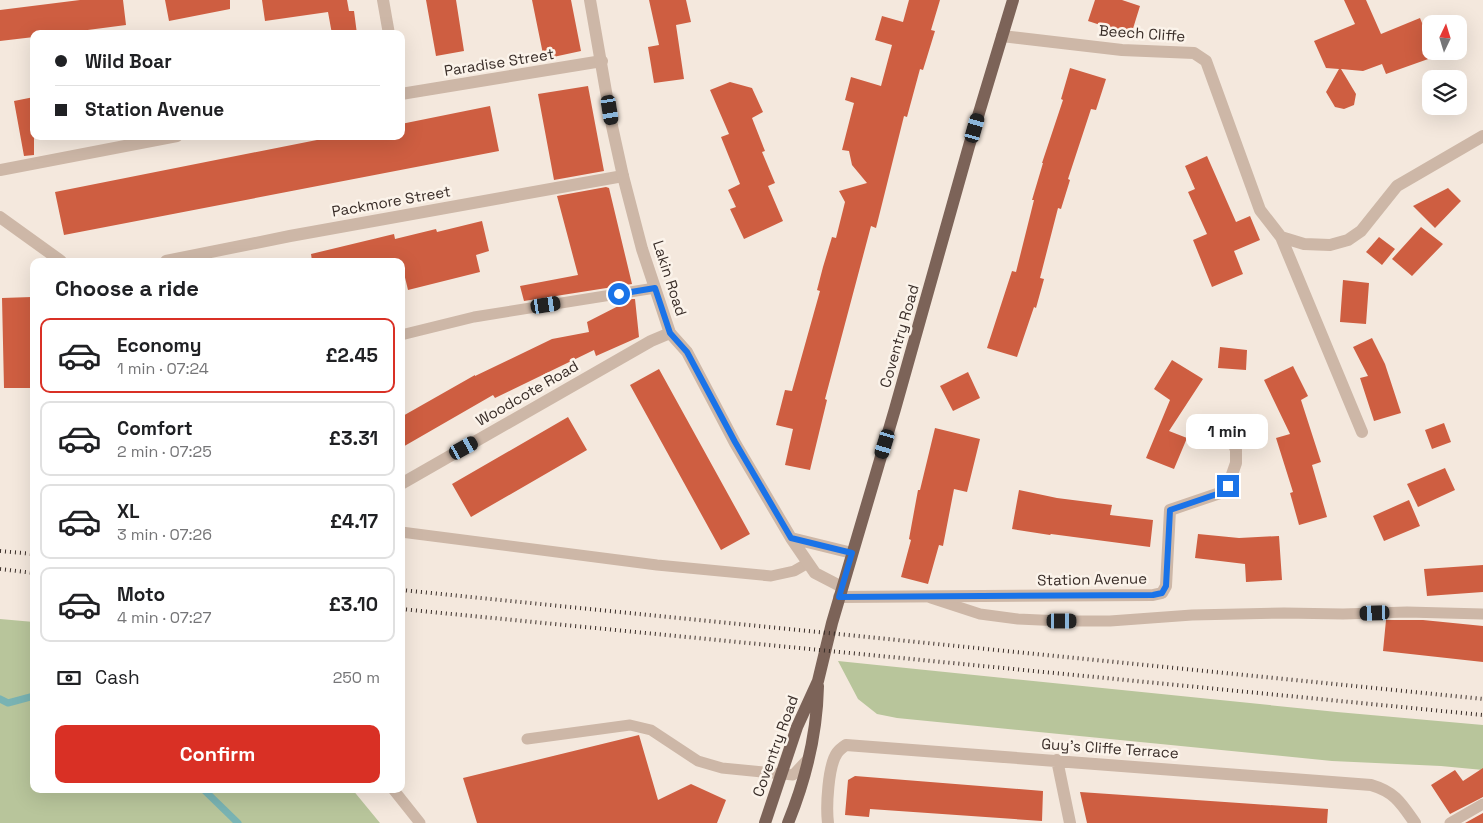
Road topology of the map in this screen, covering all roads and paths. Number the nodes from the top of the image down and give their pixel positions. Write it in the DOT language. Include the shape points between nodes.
graph roads {
  1 [pos="383,0"];
  2 [pos="590,0"];
  3 [pos="1013,0"];
  4 [pos="388,30"];
  5 [pos="1002,36"];
  6 [pos="602,61"];
  7 [pos="405,93"];
  8 [pos="1483,136"];
  9 [pos="156,140"];
  10 [pos="0,170"];
  11 [pos="623,176"];
  12 [pos="0,217"];
  13 [pos="1281,237"];
  14 [pos="56,258"];
  15 [pos="181,258"];
  16 [pos="655,288"];
  17 [pos="670,333"];
  18 [pos="405,335"];
  19 [pos="1226,425"];
  20 [pos="1362,432"];
  21 [pos="405,482"];
  22 [pos="405,532"];
  23 [pos="791,538"];
  24 [pos="852,553"];
  25 [pos="808,563"];
  26 [pos="841,592"];
  27 [pos="927,597"];
  28 [pos="1483,614"];
  29 [pos="818,681"];
  30 [pos="528,739"];
  31 [pos="808,759"];
  32 [pos="1057,760"];
  33 [pos="781,774"];
  34 [pos="396,793"];
  35 [pos="1483,804"];
  36 [pos="420,823"];
  37 [pos="765,823"];
  38 [pos="788,823"];
  39 [pos="828,823"];
  40 [pos="1070,823"];
  41 [pos="1415,823"];
  42 [pos="1450,823"];
  1 -- 4 [label="street"];
  2 -- 6 [label="street, Lakin Road"];
  3 -- 5 [label="main road, Coventry Road"];
  5 -- 13 [label="street, Beech Cliffe" via="1122,50 1194,53 1206,61 1260,210"];
  5 -- 24 [label="main road, Coventry Road"];
  6 -- 7 [label="street, Paradise Street"];
  6 -- 11 [label="street, Lakin Road"];
  8 -- 13 [label="street" via="1396,186 1361,231 1348,240 1330,245 1304,244"];
  9 -- 10 [label="street"];
  11 -- 15 [label="street, Packmore Street"];
  11 -- 16 [label="street, Lakin Road"];
  12 -- 14 [label="street"];
  13 -- 20 [label="street, Beech Cliffe"];
  16 -- 17 [label="street, Lakin Road"];
  16 -- 18 [label="lane" via="474,317"];
  17 -- 21 [label="street, Woodcote Road"];
  17 -- 23 [label="street, Lakin Road" via="687,352"];
  19 -- 27 [label="street, Station Avenue" via="1236,450 1236,463 1228,486 1220,493 1170,510 1166,586 1162,593"];
  22 -- 25 [label="lane" via="771,576 794,571"];
  23 -- 24 [label="street"];
  23 -- 25 [label="street, Lakin Road"];
  24 -- 26 [label="main road, Coventry Road"];
  25 -- 26 [label="street, Lakin Road" via="815,573"];
  26 -- 27 [label="street, Station Avenue"];
  26 -- 29 [label="main road, Coventry Road"];
  27 -- 28 [label="lane" via="980,614 1053,621 1284,613"];
  29 -- 31 [label="main road, Coventry Road" via="817,713"];
  29 -- 33 [label="main road, Coventry Road"];
  30 -- 33 [label="lane" via="630,725 651,730 698,762 722,768"];
  31 -- 33 [label="lane" via="793,775"];
  31 -- 38 [label="main road, Coventry Road"];
  32 -- 39 [label="street, Guy's Cliffe Terrace" via="846,745 837,752 831,774"];
  32 -- 40 [label="street"];
  32 -- 41 [label="street, Guy's Cliffe Terrace" via="1371,785 1394,795"];
  33 -- 37 [label="main road, Coventry Road"];
  34 -- 36 [label="lane"];
  35 -- 42 [label="lane"];
}
